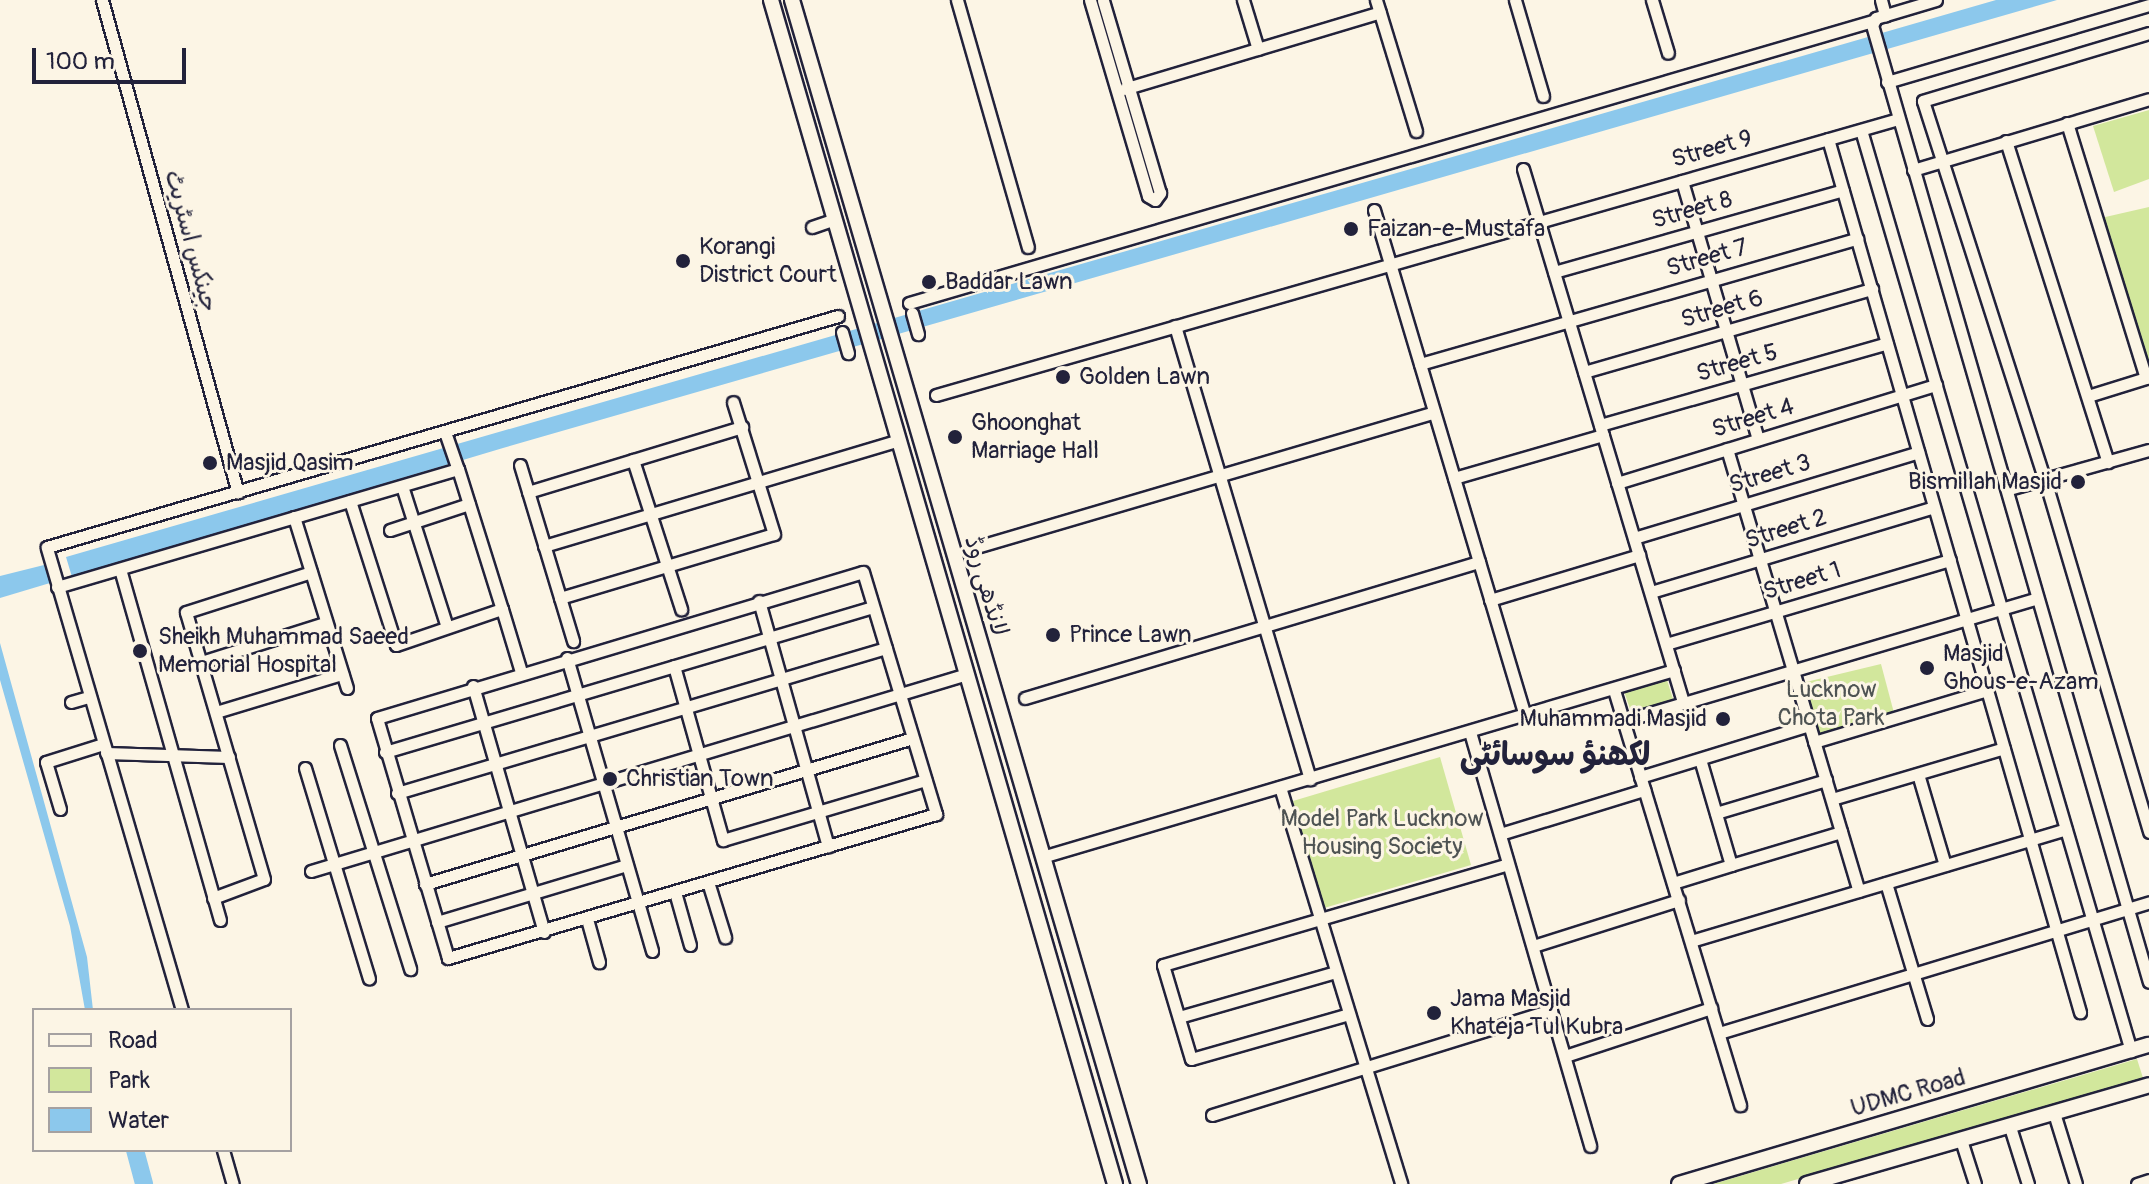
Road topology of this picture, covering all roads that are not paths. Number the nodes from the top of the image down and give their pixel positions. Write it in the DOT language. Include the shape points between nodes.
graph roads {
  1 [pos="102,0"];
  2 [pos="771,0"];
  3 [pos="792,0"];
  4 [pos="957,0"];
  5 [pos="1090,0"];
  6 [pos="1103,0"];
  7 [pos="1243,0"];
  8 [pos="1515,0"];
  9 [pos="1652,0"];
  10 [pos="1881,0"];
  11 [pos="1936,0"];
  12 [pos="1904,4"];
  13 [pos="2149,5"];
  14 [pos="1378,6"];
  15 [pos="1885,15"];
  16 [pos="1872,27"];
  17 [pos="2149,33"];
  18 [pos="1258,49"];
  19 [pos="1668,53"];
  20 [pos="1887,82"];
  21 [pos="1123,90"];
  22 [pos="1543,96"];
  23 [pos="2149,99"];
  24 [pos="1898,119"];
  25 [pos="2067,123"];
  26 [pos="1861,130"];
  27 [pos="1416,131"];
  28 [pos="1828,139"];
  29 [pos="2006,141"];
  30 [pos="1940,162"];
  31 [pos="1523,169"];
  32 [pos="1913,170"];
  33 [pos="1682,181"];
  34 [pos="1843,190"];
  35 [pos="1374,210"];
  36 [pos="835,219"];
  37 [pos="1539,222"];
  38 [pos="812,227"];
  39 [pos="1697,231"];
  40 [pos="1857,239"];
  41 [pos="1028,247"];
  42 [pos="1390,265"];
  43 [pos="1554,272"];
  44 [pos="1711,280"];
  45 [pos="1872,289"];
  46 [pos="838,316"];
  47 [pos="1568,320"];
  48 [pos="1175,326"];
  49 [pos="1726,331"];
  50 [pos="842,332"];
  51 [pos="918,334"];
  52 [pos="1887,343"];
  53 [pos="848,353"];
  54 [pos="1420,364"];
  55 [pos="1584,372"];
  56 [pos="2148,378"];
  57 [pos="1742,385"];
  58 [pos="1936,385"];
  59 [pos="936,395"];
  60 [pos="1902,395"];
  61 [pos="2088,396"];
  62 [pos="733,402"];
  63 [pos="1434,412"];
  64 [pos="742,427"];
  65 [pos="1601,430"];
  66 [pos="447,438"];
  67 [pos="1758,439"];
  68 [pos="899,440"];
  69 [pos="1727,449"];
  70 [pos="2149,450"];
  71 [pos="1918,452"];
  72 [pos="633,460"];
  73 [pos="2108,462"];
  74 [pos="520,465"];
  75 [pos="457,468"];
  76 [pos="1219,475"];
  77 [pos="1454,478"];
  78 [pos="2045,480"];
  79 [pos="759,482"];
  80 [pos="1617,483"];
  81 [pos="402,486"];
  82 [pos="2009,489"];
  83 [pos="528,492"];
  84 [pos="238,493"];
  85 [pos="350,501"];
  86 [pos="469,504"];
  87 [pos="1744,505"];
  88 [pos="1934,507"];
  89 [pos="650,514"];
  90 [pos="294,517"];
  91 [pos="414,522"];
  92 [pos="390,530"];
  93 [pos="1634,538"];
  94 [pos="544,546"];
  95 [pos="980,546"];
  96 [pos="1639,555"];
  97 [pos="1760,559"];
  98 [pos="1950,560"];
  99 [pos="1479,562"];
  100 [pos="668,567"];
  101 [pos="120,569"];
  102 [pos="311,572"];
  103 [pos="56,586"];
  104 [pos="1651,592"];
  105 [pos="560,598"];
  106 [pos="2037,598"];
  107 [pos="1490,600"];
  108 [pos="759,601"];
  109 [pos="873,607"];
  110 [pos="2002,608"];
  111 [pos="502,609"];
  112 [pos="681,609"];
  113 [pos="1775,612"];
  114 [pos="1967,619"];
  115 [pos="325,623"];
  116 [pos="447,627"];
  117 [pos="1265,629"];
  118 [pos="770,639"];
  119 [pos="573,641"];
  120 [pos="1666,644"];
  121 [pos="886,648"];
  122 [pos="567,658"];
  123 [pos="201,662"];
  124 [pos="674,666"];
  125 [pos="1674,670"];
  126 [pos="1793,670"];
  127 [pos="521,672"];
  128 [pos="342,674"];
  129 [pos="967,674"];
  130 [pos="781,678"];
  131 [pos="473,686"];
  132 [pos="347,688"];
  133 [pos="1614,690"];
  134 [pos="1987,690"];
  135 [pos="578,693"];
  136 [pos="900,694"];
  137 [pos="89,697"];
  138 [pos="1025,698"];
  139 [pos="71,702"];
  140 [pos="1683,702"];
  141 [pos="685,707"];
  142 [pos="216,712"];
  143 [pos="1525,716"];
  144 [pos="1623,721"];
  145 [pos="483,722"];
  146 [pos="1809,725"];
  147 [pos="795,726"];
  148 [pos="1470,732"];
  149 [pos="590,735"];
  150 [pos="913,738"];
  151 [pos="1814,742"];
  152 [pos="340,745"];
  153 [pos="2004,748"];
  154 [pos="104,749"];
  155 [pos="385,752"];
  156 [pos="171,755"];
  157 [pos="699,755"];
  158 [pos="229,757"];
  159 [pos="1700,759"];
  160 [pos="495,762"];
  161 [pos="305,768"];
  162 [pos="807,770"];
  163 [pos="1918,774"];
  164 [pos="1640,777"];
  165 [pos="1310,779"];
  166 [pos="925,780"];
  167 [pos="1826,780"];
  168 [pos="604,783"];
  169 [pos="1280,787"];
  170 [pos="1644,790"];
  171 [pos="397,793"];
  172 [pos="712,798"];
  173 [pos="1832,799"];
  174 [pos="60,809"];
  175 [pos="819,811"];
  176 [pos="509,812"];
  177 [pos="1716,813"];
  178 [pos="616,827"];
  179 [pos="2066,829"];
  180 [pos="1841,832"];
  181 [pos="2149,832"];
  182 [pos="1500,834"];
  183 [pos="2030,839"];
  184 [pos="412,841"];
  185 [pos="828,846"];
  186 [pos="374,852"];
  187 [pos="522,855"];
  188 [pos="1042,857"];
  189 [pos="334,864"];
  190 [pos="1508,864"];
  191 [pos="627,865"];
  192 [pos="1731,865"];
  193 [pos="1945,865"];
  194 [pos="311,871"];
  195 [pos="708,882"];
  196 [pos="1673,883"];
  197 [pos="1886,883"];
  198 [pos="425,884"];
  199 [pos="1859,891"];
  200 [pos="675,892"];
  201 [pos="533,893"];
  202 [pos="213,898"];
  203 [pos="1679,900"];
  204 [pos="2149,902"];
  205 [pos="639,903"];
  206 [pos="2128,908"];
  207 [pos="587,919"];
  208 [pos="1320,919"];
  209 [pos="2092,919"];
  210 [pos="220,920"];
  211 [pos="437,922"];
  212 [pos="2056,930"];
  213 [pos="544,932"];
  214 [pos="725,937"];
  215 [pos="1691,941"];
  216 [pos="690,945"];
  217 [pos="1533,946"];
  218 [pos="652,951"];
  219 [pos="599,962"];
  220 [pos="410,969"];
  221 [pos="1336,972"];
  222 [pos="1913,974"];
  223 [pos="369,978"];
  224 [pos="2149,982"];
  225 [pos="181,1008"];
  226 [pos="1711,1008"];
  227 [pos="1551,1010"];
  228 [pos="2080,1012"];
  229 [pos="1349,1014"];
  230 [pos="1179,1017"];
  231 [pos="1927,1019"];
  232 [pos="1719,1033"];
  233 [pos="2149,1045"];
  234 [pos="2131,1051"];
  235 [pos="1565,1056"];
  236 [pos="1365,1067"];
  237 [pos="2149,1085"];
  238 [pos="1740,1105"];
  239 [pos="2054,1113"];
  240 [pos="1212,1115"];
  241 [pos="2010,1127"];
  242 [pos="1961,1140"];
  243 [pos="1590,1146"];
  244 [pos="224,1152"];
  245 [pos="2149,1180"];
  246 [pos="233,1184"];
  247 [pos="1115,1184"];
  248 [pos="1140,1184"];
  249 [pos="1401,1184"];
  250 [pos="1679,1184"];
  251 [pos="1807,1184"];
  252 [pos="1975,1184"];
  253 [pos="2028,1184"];
  254 [pos="2076,1184"];
  255 [pos="2137,1184"];
  1 -- 84 [label="street, جینکس اسٹریٹ"];
  2 -- 36 [label="main road"];
  3 -- 188 [label="main road, لانڈھی روڈ"];
  4 -- 41 [label="street"];
  5 -- 21 [label="street"];
  6 -- 21 [label="street"];
  7 -- 18 [label="street"];
  8 -- 22 [label="street"];
  9 -- 19 [label="street"];
  10 -- 15 [label="street"];
  11 -- 12 [label="street"];
  12 -- 15 [label="street"];
  13 -- 20 [label="street"];
  14 -- 18 [label="street"];
  14 -- 27 [label="street"];
  15 -- 16 [label="street"];
  16 -- 20 [label="street"];
  16 -- 51 [label="street" via="910,308"];
  17 -- 30 [label="street" via="1923,101"];
  18 -- 21 [label="street"];
  20 -- 24 [label="street"];
  21 -- 21 [label="street" via="1160,193 1155,200 1148,196"];
  23 -- 25 [label="street"];
  24 -- 26 [label="street, Street 9"];
  24 -- 32 [label="street"];
  25 -- 29 [label="street"];
  25 -- 56 [label="street"];
  26 -- 28 [label="street, Street 9"];
  26 -- 58 [label="street"];
  28 -- 33 [label="street, Street 9"];
  28 -- 34 [label="street"];
  29 -- 30 [label="street"];
  29 -- 61 [label="street"];
  30 -- 32 [label="street"];
  30 -- 78 [label="street"];
  31 -- 37 [label="street"];
  32 -- 82 [label="street"];
  33 -- 37 [label="street, Street 9"];
  33 -- 39 [label="street"];
  34 -- 39 [label="street, Street 8"];
  34 -- 40 [label="street"];
  35 -- 42 [label="street"];
  36 -- 38 [label="street"];
  36 -- 68 [label="main road, لانڈھی روڈ"];
  37 -- 42 [label="street, Street 9"];
  37 -- 43 [label="street"];
  39 -- 43 [label="street, Street 8"];
  39 -- 44 [label="street"];
  40 -- 44 [label="street, Street 7"];
  40 -- 45 [label="street"];
  42 -- 48 [label="street, Street 9"];
  42 -- 54 [label="street"];
  43 -- 47 [label="street"];
  44 -- 47 [label="street, Street 7"];
  44 -- 49 [label="street"];
  45 -- 49 [label="street, Street 6"];
  45 -- 52 [label="street"];
  46 -- 66 [label="street"];
  47 -- 54 [label="street, Street 7"];
  47 -- 55 [label="street"];
  48 -- 59 [label="street, Street 9"];
  48 -- 76 [label="street"];
  49 -- 55 [label="street, Street 6"];
  49 -- 57 [label="street"];
  50 -- 53 [label="street"];
  52 -- 57 [label="street, Street 5"];
  52 -- 60 [label="street"];
  54 -- 63 [label="street"];
  55 -- 65 [label="street"];
  56 -- 61 [label="street"];
  57 -- 65 [label="street, Street 5"];
  57 -- 67 [label="street"];
  58 -- 60 [label="street, Street 4"];
  58 -- 110 [label="street"];
  60 -- 67 [label="street, Street 4"];
  60 -- 71 [label="street"];
  61 -- 73 [label="street"];
  62 -- 64 [label="street"];
  63 -- 76 [label="street"];
  63 -- 77 [label="street"];
  64 -- 72 [label="street"];
  64 -- 79 [label="street"];
  65 -- 77 [label="street, Street 5"];
  65 -- 80 [label="street"];
  66 -- 75 [label="street"];
  66 -- 84 [label="street"];
  67 -- 69 [label="street, Street 4"];
  68 -- 79 [label="street"];
  68 -- 129 [label="main road, لانڈھی روڈ"];
  69 -- 80 [label="street, Street 4"];
  69 -- 87 [label="street"];
  70 -- 73 [label="street"];
  71 -- 87 [label="street, Street 3"];
  71 -- 88 [label="street"];
  72 -- 83 [label="street"];
  72 -- 89 [label="street"];
  73 -- 78 [label="street"];
  74 -- 83 [label="street"];
  75 -- 81 [label="street"];
  75 -- 86 [label="street"];
  76 -- 95 [label="street"];
  76 -- 117 [label="street"];
  77 -- 99 [label="street"];
  78 -- 82 [label="street"];
  78 -- 181 [label="street"];
  79 -- 89 [label="street"];
  79 -- 100 [label="street" via="774,534"];
  80 -- 93 [label="street"];
  81 -- 85 [label="street"];
  81 -- 91 [label="street"];
  82 -- 106 [label="street"];
  83 -- 94 [label="street"];
  84 -- 103 [label="street" via="47,547"];
  85 -- 90 [label="street"];
  85 -- 116 [label="street" via="396,645"];
  86 -- 91 [label="street"];
  86 -- 111 [label="street"];
  87 -- 93 [label="street, Street 3"];
  87 -- 97 [label="street"];
  88 -- 97 [label="street, Street 2"];
  88 -- 98 [label="street"];
  89 -- 94 [label="street"];
  89 -- 100 [label="street"];
  90 -- 101 [label="street"];
  90 -- 102 [label="street"];
  91 -- 92 [label="street"];
  91 -- 116 [label="street"];
  93 -- 96 [label="street"];
  94 -- 105 [label="street"];
  96 -- 104 [label="street"];
  96 -- 107 [label="street"];
  97 -- 104 [label="street, Street 2"];
  97 -- 113 [label="street"];
  98 -- 113 [label="street, Street 1"];
  98 -- 114 [label="street"];
  99 -- 107 [label="street"];
  99 -- 117 [label="street"];
  100 -- 105 [label="street"];
  100 -- 112 [label="street"];
  101 -- 103 [label="street"];
  101 -- 156 [label="street"];
  102 -- 115 [label="street"];
  102 -- 123 [label="street" via="186,612"];
  103 -- 137 [label="street"];
  104 -- 120 [label="street"];
  105 -- 119 [label="street"];
  106 -- 110 [label="street"];
  106 -- 206 [label="street"];
  107 -- 143 [label="street"];
  108 -- 109 [label="street" via="863,572"];
  108 -- 118 [label="street"];
  108 -- 122 [label="street"];
  109 -- 118 [label="street"];
  109 -- 121 [label="street"];
  110 -- 114 [label="street"];
  110 -- 179 [label="street"];
  111 -- 116 [label="street"];
  111 -- 127 [label="street"];
  113 -- 120 [label="street, Street 1"];
  113 -- 126 [label="street"];
  114 -- 126 [label="street"];
  114 -- 134 [label="street"];
  115 -- 123 [label="street"];
  115 -- 128 [label="street"];
  117 -- 138 [label="street"];
  117 -- 165 [label="street"];
  118 -- 124 [label="street"];
  118 -- 130 [label="street"];
  120 -- 125 [label="street"];
  121 -- 130 [label="street"];
  121 -- 136 [label="street"];
  122 -- 127 [label="street"];
  122 -- 135 [label="street"];
  123 -- 142 [label="street"];
  124 -- 135 [label="street"];
  124 -- 141 [label="street"];
  125 -- 133 [label="street"];
  125 -- 140 [label="street"];
  126 -- 140 [label="street"];
  126 -- 146 [label="street"];
  127 -- 131 [label="street"];
  128 -- 132 [label="street"];
  128 -- 142 [label="street"];
  129 -- 136 [label="street"];
  129 -- 247 [label="main road, لانڈھی روڈ"];
  130 -- 141 [label="street"];
  130 -- 147 [label="street"];
  131 -- 145 [label="street"];
  131 -- 155 [label="street" via="377,718"];
  133 -- 143 [label="street"];
  133 -- 144 [label="street"];
  134 -- 151 [label="street"];
  134 -- 153 [label="street"];
  135 -- 145 [label="street"];
  135 -- 149 [label="street"];
  136 -- 147 [label="street"];
  136 -- 150 [label="street"];
  137 -- 139 [label="street"];
  137 -- 154 [label="street"];
  140 -- 144 [label="street"];
  141 -- 149 [label="street"];
  141 -- 157 [label="street"];
  142 -- 158 [label="street"];
  143 -- 148 [label="street"];
  144 -- 164 [label="street"];
  145 -- 155 [label="street"];
  145 -- 160 [label="street"];
  146 -- 151 [label="street"];
  146 -- 159 [label="street"];
  147 -- 157 [label="street"];
  147 -- 162 [label="street"];
  148 -- 165 [label="street"];
  148 -- 182 [label="street"];
  149 -- 160 [label="street"];
  149 -- 168 [label="street"];
  150 -- 162 [label="street"];
  150 -- 166 [label="street"];
  151 -- 167 [label="street"];
  152 -- 186 [label="street"];
  153 -- 163 [label="street"];
  153 -- 183 [label="street"];
  154 -- 156 [label="street"];
  154 -- 174 [label="street" via="46,762"];
  154 -- 225 [label="street"];
  155 -- 171 [label="street"];
  156 -- 158 [label="street"];
  156 -- 202 [label="street"];
  157 -- 168 [label="street"];
  157 -- 172 [label="street"];
  158 -- 202 [label="street" via="264,879"];
  159 -- 164 [label="street"];
  159 -- 177 [label="street"];
  160 -- 171 [label="street"];
  160 -- 176 [label="street"];
  161 -- 189 [label="street"];
  162 -- 172 [label="street"];
  162 -- 175 [label="street"];
  163 -- 173 [label="street"];
  163 -- 193 [label="street"];
  164 -- 170 [label="street"];
  165 -- 169 [label="street"];
  166 -- 175 [label="street"];
  166 -- 185 [label="street" via="936,814"];
  167 -- 173 [label="street"];
  167 -- 177 [label="street"];
  168 -- 176 [label="street"];
  168 -- 178 [label="street"];
  169 -- 188 [label="street"];
  169 -- 208 [label="street"];
  170 -- 182 [label="street"];
  170 -- 196 [label="street"];
  171 -- 184 [label="street"];
  172 -- 175 [label="street" via="723,840"];
  172 -- 178 [label="street"];
  173 -- 180 [label="street"];
  175 -- 185 [label="street"];
  176 -- 184 [label="street"];
  176 -- 187 [label="street"];
  177 -- 192 [label="street"];
  178 -- 187 [label="street"];
  178 -- 191 [label="street"];
  179 -- 183 [label="street"];
  179 -- 209 [label="street"];
  180 -- 192 [label="street"];
  180 -- 199 [label="street"];
  182 -- 190 [label="street"];
  183 -- 193 [label="street"];
  183 -- 212 [label="street"];
  184 -- 186 [label="street"];
  184 -- 198 [label="street"];
  185 -- 195 [label="street"];
  186 -- 189 [label="street"];
  186 -- 220 [label="street"];
  187 -- 198 [label="street"];
  187 -- 201 [label="street"];
  188 -- 248 [label="main road, لانڈھی روڈ"];
  189 -- 194 [label="street"];
  189 -- 223 [label="street"];
  190 -- 208 [label="street"];
  190 -- 217 [label="street"];
  191 -- 201 [label="street"];
  191 -- 205 [label="street"];
  192 -- 196 [label="street"];
  193 -- 197 [label="street"];
  195 -- 200 [label="street"];
  195 -- 214 [label="street"];
  196 -- 203 [label="street"];
  197 -- 199 [label="street"];
  197 -- 222 [label="street"];
  198 -- 211 [label="street"];
  199 -- 215 [label="street"];
  200 -- 205 [label="street"];
  200 -- 216 [label="street"];
  201 -- 211 [label="street"];
  201 -- 213 [label="street"];
  202 -- 210 [label="street"];
  203 -- 215 [label="street"];
  203 -- 217 [label="street"];
  204 -- 206 [label="street"];
  205 -- 207 [label="street"];
  205 -- 218 [label="street"];
  206 -- 209 [label="street"];
  206 -- 224 [label="street"];
  207 -- 213 [label="street"];
  207 -- 219 [label="street"];
  208 -- 221 [label="street"];
  208 -- 230 [label="street" via="1163,965"];
  209 -- 212 [label="street"];
  209 -- 234 [label="street"];
  211 -- 213 [label="street" via="449,959"];
  212 -- 222 [label="street"];
  212 -- 228 [label="street"];
  215 -- 226 [label="street"];
  217 -- 227 [label="street"];
  221 -- 229 [label="street"];
  221 -- 230 [label="street"];
  222 -- 231 [label="street"];
  222 -- 232 [label="street"];
  226 -- 232 [label="street"];
  226 -- 235 [label="street"];
  227 -- 235 [label="street"];
  227 -- 236 [label="street"];
  229 -- 230 [label="street" via="1191,1059"];
  229 -- 236 [label="street"];
  232 -- 238 [label="street"];
  233 -- 234 [label="main road, UDMC Road"];
  234 -- 250 [label="main road, UDMC Road"];
  235 -- 243 [label="street"];
  236 -- 240 [label="street"];
  236 -- 249 [label="street"];
  237 -- 239 [label="main road"];
  239 -- 241 [label="main road"];
  239 -- 254 [label="street"];
  241 -- 242 [label="main road"];
  241 -- 253 [label="street"];
  242 -- 251 [label="main road"];
  242 -- 252 [label="street"];
  244 -- 246 [label="street"];
  245 -- 255 [label="street"];
}
